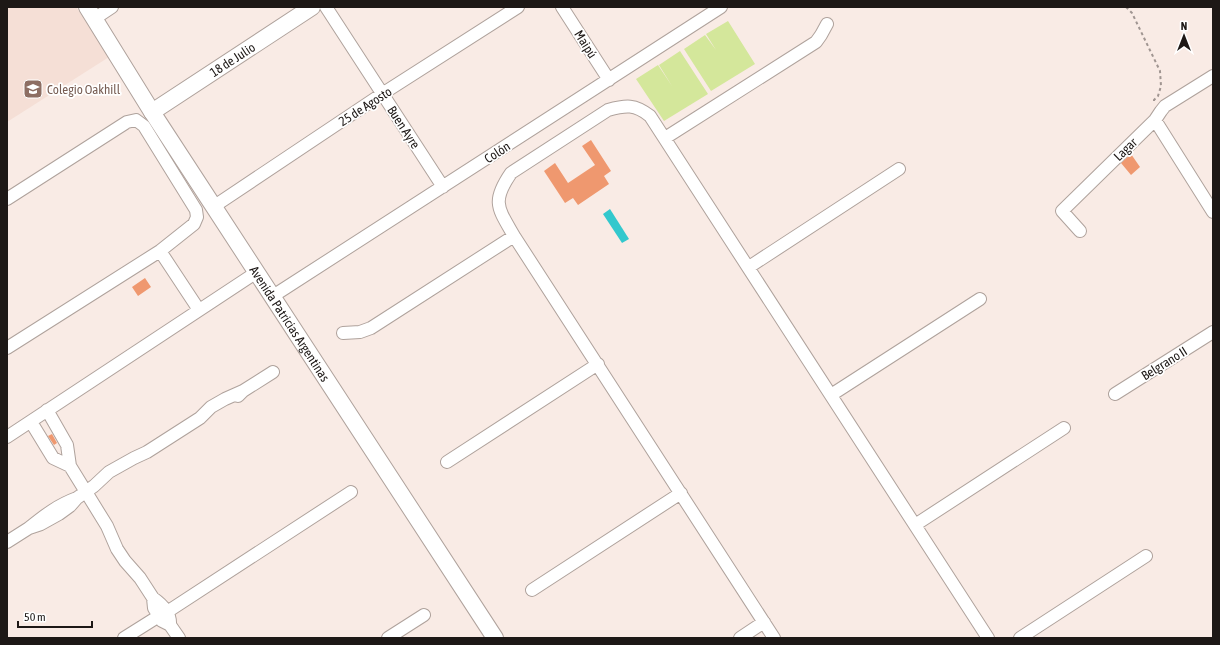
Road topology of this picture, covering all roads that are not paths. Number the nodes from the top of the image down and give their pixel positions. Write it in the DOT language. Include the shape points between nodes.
graph roads {
  1 [pos="112,7"];
  2 [pos="312,7"];
  3 [pos="326,7"];
  4 [pos="518,7"];
  5 [pos="562,7"];
  6 [pos="721,7"];
  7 [pos="90,13"];
  8 [pos="827,24"];
  9 [pos="1213,76"];
  10 [pos="609,80"];
  11 [pos="382,94"];
  12 [pos="152,112"];
  13 [pos="1155,120"];
  14 [pos="665,138"];
  15 [pos="899,169"];
  16 [pos="442,187"];
  17 [pos="7,199"];
  18 [pos="213,207"];
  19 [pos="1213,212"];
  20 [pos="1080,231"];
  21 [pos="514,236"];
  22 [pos="160,251"];
  23 [pos="749,267"];
  24 [pos="257,272"];
  25 [pos="273,296"];
  26 [pos="980,299"];
  27 [pos="199,310"];
  28 [pos="343,332"];
  29 [pos="1213,332"];
  30 [pos="7,347"];
  31 [pos="598,364"];
  32 [pos="273,372"];
  33 [pos="1115,394"];
  34 [pos="831,395"];
  35 [pos="47,410"];
  36 [pos="30,422"];
  37 [pos="1064,428"];
  38 [pos="7,437"];
  39 [pos="447,462"];
  40 [pos="70,466"];
  41 [pos="86,492"];
  42 [pos="351,492"];
  43 [pos="680,493"];
  44 [pos="915,525"];
  45 [pos="7,542"];
  46 [pos="1146,556"];
  47 [pos="532,590"];
  48 [pos="163,614"];
  49 [pos="424,615"];
  50 [pos="764,622"];
  51 [pos="124,638"];
  52 [pos="179,638"];
  53 [pos="388,638"];
  54 [pos="495,638"];
  55 [pos="740,638"];
  56 [pos="774,638"];
  57 [pos="988,638"];
  58 [pos="1020,638"];
  1 -- 7 [label="street"];
  2 -- 12 [label="street, 18 de Julio"];
  3 -- 11 [label="street, Buen Ayre"];
  4 -- 11 [label="street, 25 de Agosto"];
  5 -- 10 [label="street, Maipú"];
  6 -- 10 [label="street, Colón"];
  7 -- 12 [label="street, Avenida Patricias Argentinas"];
  8 -- 14 [label="street" via="816,42"];
  9 -- 13 [label="street, Lagar" via="1165,106"];
  10 -- 16 [label="street, Colón"];
  11 -- 16 [label="street, Buen Ayre"];
  11 -- 18 [label="street, 25 de Agosto"];
  12 -- 18 [label="street, Avenida Patricias Argentinas"];
  13 -- 19 [label="street"];
  13 -- 20 [label="street, Lagar" via="1062,211"];
  14 -- 21 [label="street" via="650,116 642,110 631,106 608,110 511,173 498,198 501,212"];
  14 -- 23 [label="street"];
  15 -- 23 [label="street"];
  16 -- 25 [label="street, Colón"];
  17 -- 22 [label="street" via="127,122 136,120 144,126 196,210 197,217 189,230"];
  18 -- 24 [label="street, Avenida Patricias Argentinas"];
  21 -- 28 [label="street" via="371,328 360,332"];
  21 -- 31 [label="street"];
  22 -- 27 [label="street"];
  22 -- 30 [label="street"];
  23 -- 34 [label="street"];
  24 -- 25 [label="street, Avenida Patricias Argentinas"];
  24 -- 27 [label="street"];
  25 -- 54 [label="street, Avenida Patricias Argentinas"];
  26 -- 34 [label="street"];
  27 -- 35 [label="street"];
  29 -- 33 [label="street, Belgrano II"];
  31 -- 39 [label="street"];
  31 -- 43 [label="street"];
  32 -- 41 [label="street" via="220,410 200,418 147,452 134,466"];
  34 -- 44 [label="street"];
  35 -- 36 [label="street"];
  35 -- 40 [label="street" via="67,445"];
  36 -- 38 [label="street"];
  36 -- 40 [label="street" via="52,458"];
  37 -- 44 [label="street"];
  40 -- 41 [label="street"];
  41 -- 45 [label="street" via="46,514"];
  41 -- 48 [label="street" via="107,526 129,554 153,598 162,604"];
  42 -- 48 [label="street"];
  43 -- 47 [label="street"];
  43 -- 50 [label="street"];
  44 -- 57 [label="street"];
  46 -- 58 [label="street"];
  48 -- 51 [label="street"];
  48 -- 52 [label="street" via="171,618 170,626"];
  49 -- 53 [label="street"];
  50 -- 55 [label="street"];
  50 -- 56 [label="street"];
}
